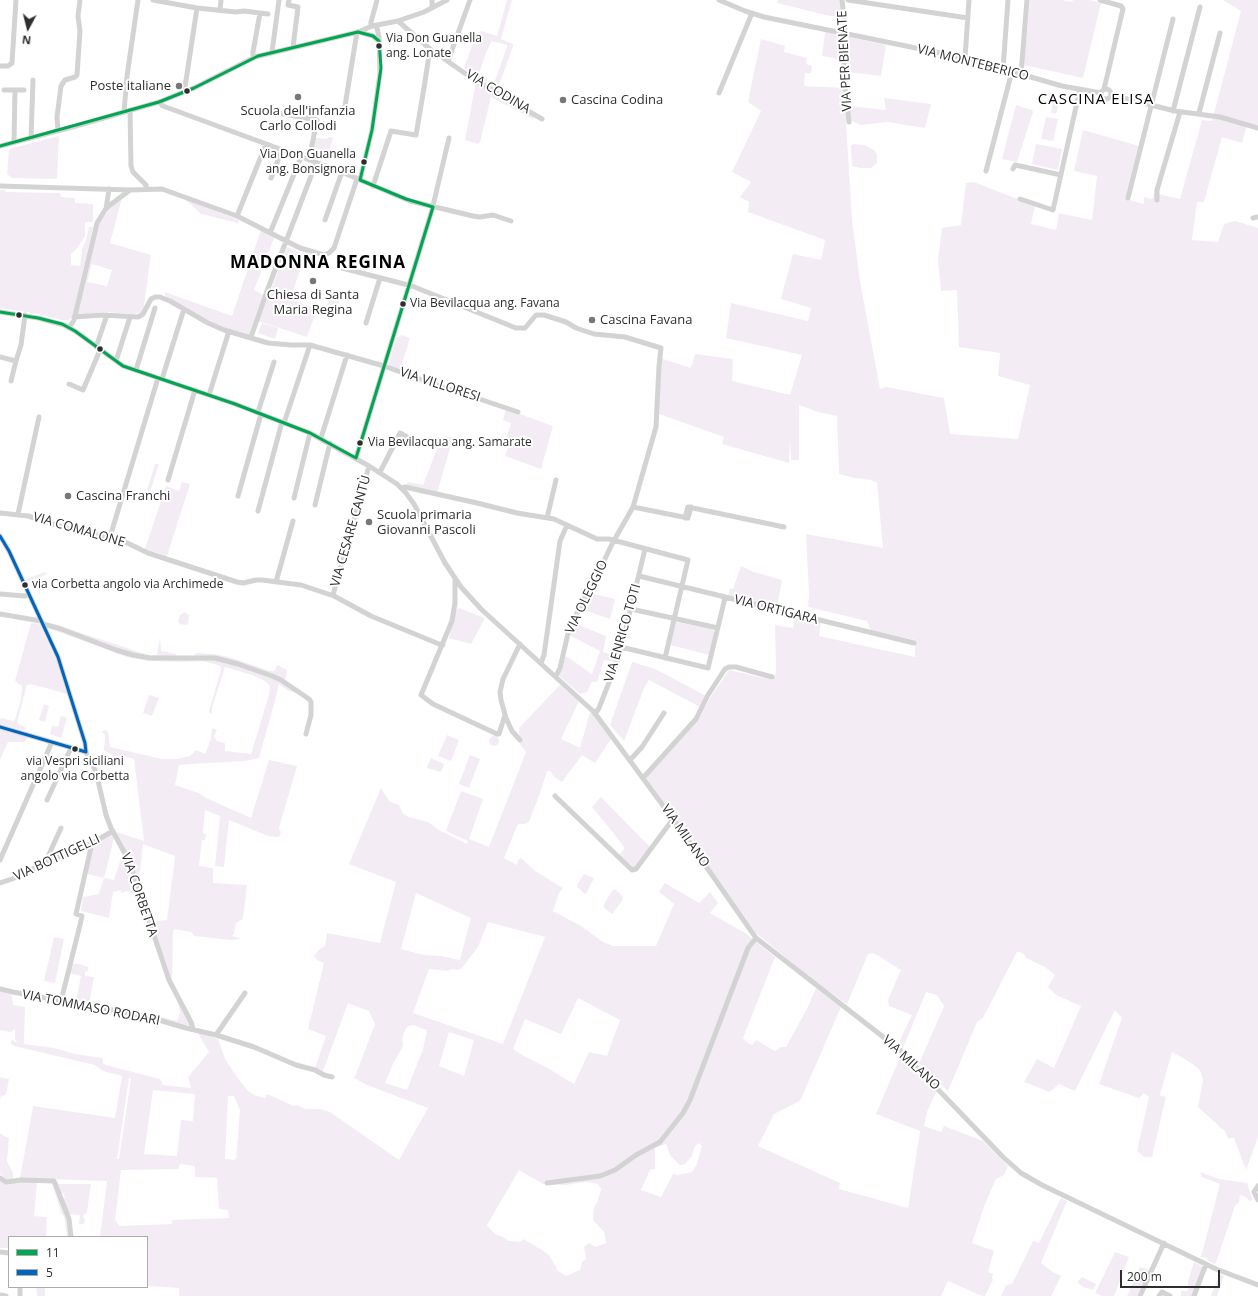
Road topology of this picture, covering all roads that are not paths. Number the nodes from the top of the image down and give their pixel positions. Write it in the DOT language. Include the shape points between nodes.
graph roads {
  1 [pos="16,0"];
  2 [pos="80,0"];
  3 [pos="138,0"];
  4 [pos="154,0"];
  5 [pos="222,0"];
  6 [pos="279,0"];
  7 [pos="289,0"];
  8 [pos="377,0"];
  9 [pos="432,0"];
  10 [pos="447,0"];
  11 [pos="470,0"];
  12 [pos="719,0"];
  13 [pos="842,0"];
  14 [pos="848,0"];
  15 [pos="969,0"];
  16 [pos="1008,0"];
  17 [pos="1027,0"];
  18 [pos="1100,0"];
  19 [pos="177,2"];
  20 [pos="1200,6"];
  21 [pos="197,8"];
  22 [pos="432,8"];
  23 [pos="220,10"];
  24 [pos="260,13"];
  25 [pos="752,13"];
  26 [pos="268,14"];
  27 [pos="968,18"];
  28 [pos="1173,19"];
  29 [pos="396,22"];
  30 [pos="374,28"];
  31 [pos="357,32"];
  32 [pos="1220,33"];
  33 [pos="845,34"];
  34 [pos="372,35"];
  35 [pos="379,42"];
  36 [pos="293,47"];
  37 [pos="430,49"];
  38 [pos="272,52"];
  39 [pos="253,58"];
  40 [pos="965,58"];
  41 [pos="448,61"];
  42 [pos="0,66"];
  43 [pos="1003,69"];
  44 [pos="1012,71"];
  45 [pos="1021,74"];
  46 [pos="33,80"];
  47 [pos="1080,89"];
  48 [pos="4,90"];
  49 [pos="15,90"];
  50 [pos="24,90"];
  51 [pos="1103,91"];
  52 [pos="186,92"];
  53 [pos="719,93"];
  54 [pos="1111,94"];
  55 [pos="159,102"];
  56 [pos="1152,105"];
  57 [pos="130,110"];
  58 [pos="1173,111"];
  59 [pos="124,112"];
  60 [pos="344,112"];
  61 [pos="1180,112"];
  62 [pos="275,114"];
  63 [pos="1198,114"];
  64 [pos="542,119"];
  65 [pos="849,122"];
  66 [pos="1258,128"];
  67 [pos="58,131"];
  68 [pos="31,138"];
  69 [pos="449,138"];
  70 [pos="14,142"];
  71 [pos="266,144"];
  72 [pos="0,146"];
  73 [pos="282,150"];
  74 [pos="301,157"];
  75 [pos="309,160"];
  76 [pos="316,163"];
  77 [pos="1013,169"];
  78 [pos="986,171"];
  79 [pos="342,172"];
  80 [pos="1061,175"];
  81 [pos="271,178"];
  82 [pos="359,179"];
  83 [pos="0,186"];
  84 [pos="373,186"];
  85 [pos="98,189"];
  86 [pos="109,189"];
  87 [pos="146,189"];
  88 [pos="130,190"];
  89 [pos="1128,198"];
  90 [pos="1020,199"];
  91 [pos="1157,200"];
  92 [pos="108,201"];
  93 [pos="433,207"];
  94 [pos="106,210"];
  95 [pos="237,216"];
  96 [pos="325,220"];
  97 [pos="511,221"];
  98 [pos="270,233"];
  99 [pos="287,242"];
  100 [pos="342,268"];
  101 [pos="380,278"];
  102 [pos="408,286"];
  103 [pos="155,308"];
  104 [pos="184,309"];
  105 [pos="0,312"];
  106 [pos="25,315"];
  107 [pos="107,315"];
  108 [pos="74,317"];
  109 [pos="130,317"];
  110 [pos="366,323"];
  111 [pos="69,328"];
  112 [pos="229,331"];
  113 [pos="251,337"];
  114 [pos="310,344"];
  115 [pos="98,348"];
  116 [pos="347,355"];
  117 [pos="0,357"];
  118 [pos="16,361"];
  119 [pos="116,361"];
  120 [pos="274,362"];
  121 [pos="384,366"];
  122 [pos="136,370"];
  123 [pos="160,378"];
  124 [pos="11,381"];
  125 [pos="69,384"];
  126 [pos="195,390"];
  127 [pos="209,395"];
  128 [pos="518,412"];
  129 [pos="259,413"];
  130 [pos="39,417"];
  131 [pos="283,422"];
  132 [pos="310,433"];
  133 [pos="321,438"];
  134 [pos="411,439"];
  135 [pos="330,443"];
  136 [pos="356,458"];
  137 [pos="369,466"];
  138 [pos="380,472"];
  139 [pos="168,480"];
  140 [pos="556,480"];
  141 [pos="402,488"];
  142 [pos="238,496"];
  143 [pos="294,498"];
  144 [pos="315,505"];
  145 [pos="633,507"];
  146 [pos="258,511"];
  147 [pos="0,513"];
  148 [pos="18,514"];
  149 [pos="547,518"];
  150 [pos="293,521"];
  151 [pos="567,525"];
  152 [pos="784,527"];
  153 [pos="0,536"];
  154 [pos="110,537"];
  155 [pos="614,541"];
  156 [pos="645,549"];
  157 [pos="639,576"];
  158 [pos="455,579"];
  159 [pos="276,582"];
  160 [pos="682,587"];
  161 [pos="0,594"];
  162 [pos="28,595"];
  163 [pos="333,595"];
  164 [pos="725,598"];
  165 [pos="631,609"];
  166 [pos="0,614"];
  167 [pos="674,619"];
  168 [pos="42,623"];
  169 [pos="718,628"];
  170 [pos="914,643"];
  171 [pos="520,644"];
  172 [pos="443,645"];
  173 [pos="621,647"];
  174 [pos="665,658"];
  175 [pos="541,663"];
  176 [pos="556,676"];
  177 [pos="772,677"];
  178 [pos="595,714"];
  179 [pos="664,714"];
  180 [pos="505,715"];
  181 [pos="0,727"];
  182 [pos="306,734"];
  183 [pos="520,740"];
  184 [pos="52,742"];
  185 [pos="70,748"];
  186 [pos="85,750"];
  187 [pos="630,760"];
  188 [pos="643,778"];
  189 [pos="555,796"];
  190 [pos="47,800"];
  191 [pos="673,819"];
  192 [pos="61,828"];
  193 [pos="113,831"];
  194 [pos="92,843"];
  195 [pos="0,860"];
  196 [pos="45,863"];
  197 [pos="0,883"];
  198 [pos="756,938"];
  199 [pos="0,989"];
  200 [pos="245,993"];
  201 [pos="62,1001"];
  202 [pos="193,1029"];
  203 [pos="216,1035"];
  204 [pos="332,1077"];
  205 [pos="0,1178"];
  206 [pos="547,1183"];
  207 [pos="1256,1188"];
  208 [pos="1258,1200"];
  209 [pos="71,1236"];
  210 [pos="1164,1243"];
  211 [pos="1206,1264"];
  212 [pos="1258,1285"];
  213 [pos="0,1295"];
  214 [pos="6,1296"];
  215 [pos="1140,1296"];
  216 [pos="1159,1296"];
  217 [pos="1170,1296"];
  218 [pos="1194,1296"];
  1 -- 42 [label="street" via="12,63"];
  2 -- 67 [label="street" via="77,74 65,80 61,86"];
  3 -- 59 [label="street"];
  4 -- 19 [label="street"];
  5 -- 23 [label="street"];
  6 -- 38 [label="street"];
  7 -- 36 [label="street" via="288,5 298,7"];
  8 -- 30 [label="street" via="371,22"];
  9 -- 22 [label="street"];
  10 -- 22 [label="street"];
  11 -- 41 [label="street"];
  12 -- 25 [label="street, VIA MONTEBERICO"];
  13 -- 33 [label="street, VIA PER BIENATE"];
  14 -- 27 [label="street"];
  15 -- 27 [label="street"];
  16 -- 43 [label="street"];
  17 -- 45 [label="street"];
  18 -- 51 [label="street" via="1121,6 1123,9"];
  19 -- 21 [label="street"];
  20 -- 58 [label="street"];
  21 -- 23 [label="street"];
  21 -- 52 [label="street"];
  22 -- 29 [label="street"];
  23 -- 24 [label="street"];
  24 -- 26 [label="street"];
  24 -- 39 [label="street"];
  25 -- 33 [label="street, VIA MONTEBERICO"];
  25 -- 53 [label="street"];
  27 -- 40 [label="street"];
  28 -- 56 [label="street"];
  29 -- 30 [label="street"];
  29 -- 37 [label="street, VIA CODINA"];
  30 -- 31 [label="street"];
  30 -- 34 [label="street" via="376,34"];
  30 -- 34 [label="street" via="368,31"];
  30 -- 35 [label="street"];
  31 -- 34 [label="street"];
  31 -- 36 [label="street"];
  31 -- 60 [label="street"];
  32 -- 63 [label="street"];
  33 -- 40 [label="street, VIA MONTEBERICO"];
  33 -- 65 [label="street, VIA PER BIENATE" via="843,49"];
  34 -- 35 [label="street"];
  35 -- 82 [label="street" via="380,76 372,130"];
  36 -- 38 [label="street"];
  37 -- 41 [label="street, VIA CODINA"];
  37 -- 84 [label="street" via="416,135 391,131"];
  38 -- 39 [label="street"];
  39 -- 52 [label="street"];
  40 -- 43 [label="street, VIA MONTEBERICO"];
  41 -- 64 [label="street, VIA CODINA" via="492,91"];
  43 -- 44 [label="street, VIA MONTEBERICO"];
  44 -- 45 [label="street, VIA MONTEBERICO"];
  44 -- 78 [label="street"];
  45 -- 47 [label="street, VIA MONTEBERICO"];
  46 -- 68 [label="street"];
  47 -- 51 [label="street, VIA MONTEBERICO"];
  47 -- 80 [label="street"];
  48 -- 49 [label="street"];
  49 -- 50 [label="street"];
  49 -- 70 [label="street"];
  51 -- 54 [label="street" via="1109,90"];
  51 -- 54 [label="street" via="1102,97 1106,99 1110,98"];
  52 -- 55 [label="street"];
  54 -- 56 [label="street"];
  55 -- 57 [label="street"];
  55 -- 71 [label="street" via="163,106"];
  56 -- 58 [label="street"];
  56 -- 89 [label="street"];
  57 -- 59 [label="street"];
  57 -- 87 [label="street" via="131,166"];
  58 -- 61 [label="street"];
  59 -- 67 [label="street"];
  61 -- 63 [label="street"];
  61 -- 91 [label="street" via="1157,190"];
  62 -- 75 [label="street" via="317,120"];
  63 -- 66 [label="street" via="1220,117"];
  67 -- 68 [label="street"];
  68 -- 70 [label="street"];
  69 -- 93 [label="street"];
  70 -- 72 [label="street"];
  71 -- 73 [label="street"];
  71 -- 95 [label="street"];
  73 -- 74 [label="street"];
  73 -- 81 [label="street"];
  74 -- 75 [label="street"];
  74 -- 98 [label="street"];
  75 -- 76 [label="street"];
  76 -- 79 [label="street"];
  76 -- 99 [label="street"];
  77 -- 80 [label="street" via="1015,165"];
  79 -- 82 [label="street"];
  79 -- 96 [label="street"];
  80 -- 90 [label="street" via="1054,210"];
  82 -- 84 [label="street"];
  82 -- 99 [label="street" via="331,252 324,255"];
  83 -- 85 [label="street"];
  84 -- 93 [label="street" via="406,200"];
  85 -- 86 [label="street"];
  85 -- 92 [label="street"];
  86 -- 88 [label="street"];
  86 -- 92 [label="street"];
  87 -- 88 [label="street"];
  87 -- 95 [label="street" via="163,190"];
  88 -- 94 [label="street"];
  92 -- 94 [label="street"];
  93 -- 97 [label="street" via="477,216 493,215"];
  93 -- 102 [label="street"];
  94 -- 108 [label="street" via="96,228"];
  95 -- 98 [label="street"];
  98 -- 99 [label="street"];
  99 -- 113 [label="street"];
  100 -- 101 [label="street"];
  101 -- 102 [label="street"];
  101 -- 110 [label="street"];
  102 -- 121 [label="street"];
  102 -- 145 [label="street, VIA OLEGGIO" via="516,328 524,328 536,315 544,315 594,334 620,336 661,348 656,427"];
  103 -- 122 [label="street"];
  104 -- 109 [label="street, VIA VILLORESI" via="156,296 151,299 142,315"];
  104 -- 112 [label="street, VIA VILLORESI" via="208,323"];
  104 -- 123 [label="street"];
  105 -- 106 [label="street"];
  106 -- 111 [label="street" via="49,320"];
  106 -- 118 [label="street"];
  107 -- 108 [label="street"];
  107 -- 109 [label="street"];
  107 -- 115 [label="street"];
  108 -- 111 [label="street"];
  109 -- 119 [label="street"];
  111 -- 115 [label="street"];
  112 -- 113 [label="street, VIA VILLORESI"];
  112 -- 127 [label="street"];
  113 -- 114 [label="street, VIA VILLORESI" via="268,343"];
  114 -- 116 [label="street, VIA VILLORESI"];
  114 -- 131 [label="street"];
  115 -- 119 [label="street"];
  115 -- 125 [label="street" via="83,390"];
  116 -- 121 [label="street, VIA VILLORESI"];
  116 -- 133 [label="street"];
  117 -- 118 [label="street"];
  118 -- 124 [label="street"];
  119 -- 122 [label="street"];
  120 -- 129 [label="street"];
  121 -- 128 [label="street, VIA VILLORESI"];
  121 -- 136 [label="street"];
  122 -- 123 [label="street"];
  123 -- 126 [label="street"];
  123 -- 154 [label="street"];
  126 -- 127 [label="street"];
  126 -- 139 [label="street"];
  127 -- 129 [label="street"];
  129 -- 131 [label="street"];
  129 -- 142 [label="street"];
  130 -- 148 [label="street, VIA COMALONE"];
  131 -- 132 [label="street"];
  131 -- 146 [label="street"];
  132 -- 133 [label="street"];
  132 -- 143 [label="street"];
  133 -- 135 [label="street"];
  134 -- 138 [label="street" via="400,433"];
  135 -- 136 [label="street"];
  135 -- 144 [label="street"];
  136 -- 137 [label="street"];
  137 -- 138 [label="street"];
  137 -- 163 [label="street, VIA CESARE CANTÙ"];
  138 -- 141 [label="street"];
  140 -- 149 [label="street"];
  141 -- 149 [label="street"];
  141 -- 158 [label="street, VIA MILANO" via="414,504"];
  145 -- 152 [label="street" via="685,518 688,507 691,507"];
  145 -- 155 [label="street, VIA OLEGGIO"];
  147 -- 148 [label="street, VIA COMALONE"];
  148 -- 154 [label="street, VIA COMALONE" via="79,532"];
  149 -- 151 [label="street"];
  150 -- 159 [label="street"];
  151 -- 155 [label="street" via="596,539"];
  151 -- 175 [label="street" via="560,541"];
  153 -- 162 [label="street"];
  154 -- 159 [label="street, VIA COMALONE" via="148,553 237,582"];
  155 -- 156 [label="street"];
  155 -- 176 [label="street, VIA OLEGGIO" via="568,630 565,651"];
  156 -- 157 [label="street, VIA ENRICO TOTI"];
  156 -- 160 [label="street" via="688,560"];
  157 -- 160 [label="street, VIA ORTIGARA"];
  157 -- 165 [label="street, VIA ENRICO TOTI"];
  158 -- 171 [label="street, VIA MILANO" via="478,606"];
  158 -- 172 [label="street" via="455,607"];
  159 -- 163 [label="street, VIA COMALONE" via="301,585"];
  160 -- 164 [label="street, VIA ORTIGARA"];
  160 -- 167 [label="street"];
  161 -- 162 [label="street"];
  162 -- 168 [label="street"];
  163 -- 172 [label="street, VIA COMALONE" via="371,616"];
  164 -- 169 [label="street"];
  164 -- 170 [label="street, VIA ORTIGARA"];
  165 -- 167 [label="street"];
  165 -- 173 [label="street, VIA ENRICO TOTI"];
  166 -- 168 [label="street"];
  167 -- 169 [label="street"];
  167 -- 174 [label="street"];
  168 -- 182 [label="street" via="133,654 151,658 215,658 276,678 310,699 311,715"];
  168 -- 186 [label="street" via="58,657"];
  169 -- 174 [label="street" via="708,668"];
  171 -- 175 [label="street, VIA MILANO"];
  171 -- 180 [label="street" via="501,687 500,698"];
  172 -- 180 [label="street" via="421,694 422,697 496,734 499,734"];
  173 -- 174 [label="street"];
  173 -- 178 [label="street, VIA ENRICO TOTI" via="600,708"];
  175 -- 176 [label="street, VIA MILANO"];
  176 -- 178 [label="street, VIA MILANO"];
  177 -- 188 [label="street" via="736,667 725,668 694,721"];
  178 -- 187 [label="street, VIA MILANO"];
  179 -- 187 [label="street"];
  180 -- 183 [label="street" via="512,731"];
  181 -- 184 [label="street"];
  184 -- 185 [label="street"];
  184 -- 195 [label="street"];
  185 -- 186 [label="street"];
  185 -- 190 [label="street"];
  186 -- 193 [label="street, VIA CORBETTA" via="96,772 104,809"];
  187 -- 188 [label="street, VIA MILANO"];
  188 -- 191 [label="street, VIA MILANO"];
  189 -- 191 [label="street" via="632,870 636,869"];
  191 -- 198 [label="street, VIA MILANO"];
  192 -- 196 [label="street"];
  193 -- 194 [label="street, VIA BOTTIGELLI"];
  193 -- 202 [label="street, VIA CORBETTA" via="129,861 169,980"];
  194 -- 196 [label="street, VIA BOTTIGELLI"];
  194 -- 201 [label="street" via="76,914 82,916"];
  196 -- 197 [label="street, VIA BOTTIGELLI"];
  198 -- 206 [label="street" via="748,948 690,1100 660,1142 615,1170 600,1176"];
  198 -- 210 [label="street, VIA MILANO" via="910,1059 1021,1173"];
  199 -- 201 [label="street, VIA TOMMASO RODARI"];
  200 -- 203 [label="street"];
  201 -- 202 [label="street, VIA TOMMASO RODARI" via="145,1016"];
  202 -- 203 [label="street, VIA TOMMASO RODARI"];
  203 -- 204 [label="street, VIA TOMMASO RODARI"];
  205 -- 209 [label="street" via="6,1182 54,1181 69,1219"];
  207 -- 208 [label="street" via="1254,1194"];
  210 -- 211 [label="street, VIA MILANO"];
  210 -- 215 [label="street"];
  211 -- 212 [label="street, VIA MILANO"];
  211 -- 218 [label="street"];
  213 -- 214 [label="street"];
  216 -- 217 [label="street" via="1162,1292"];
}
